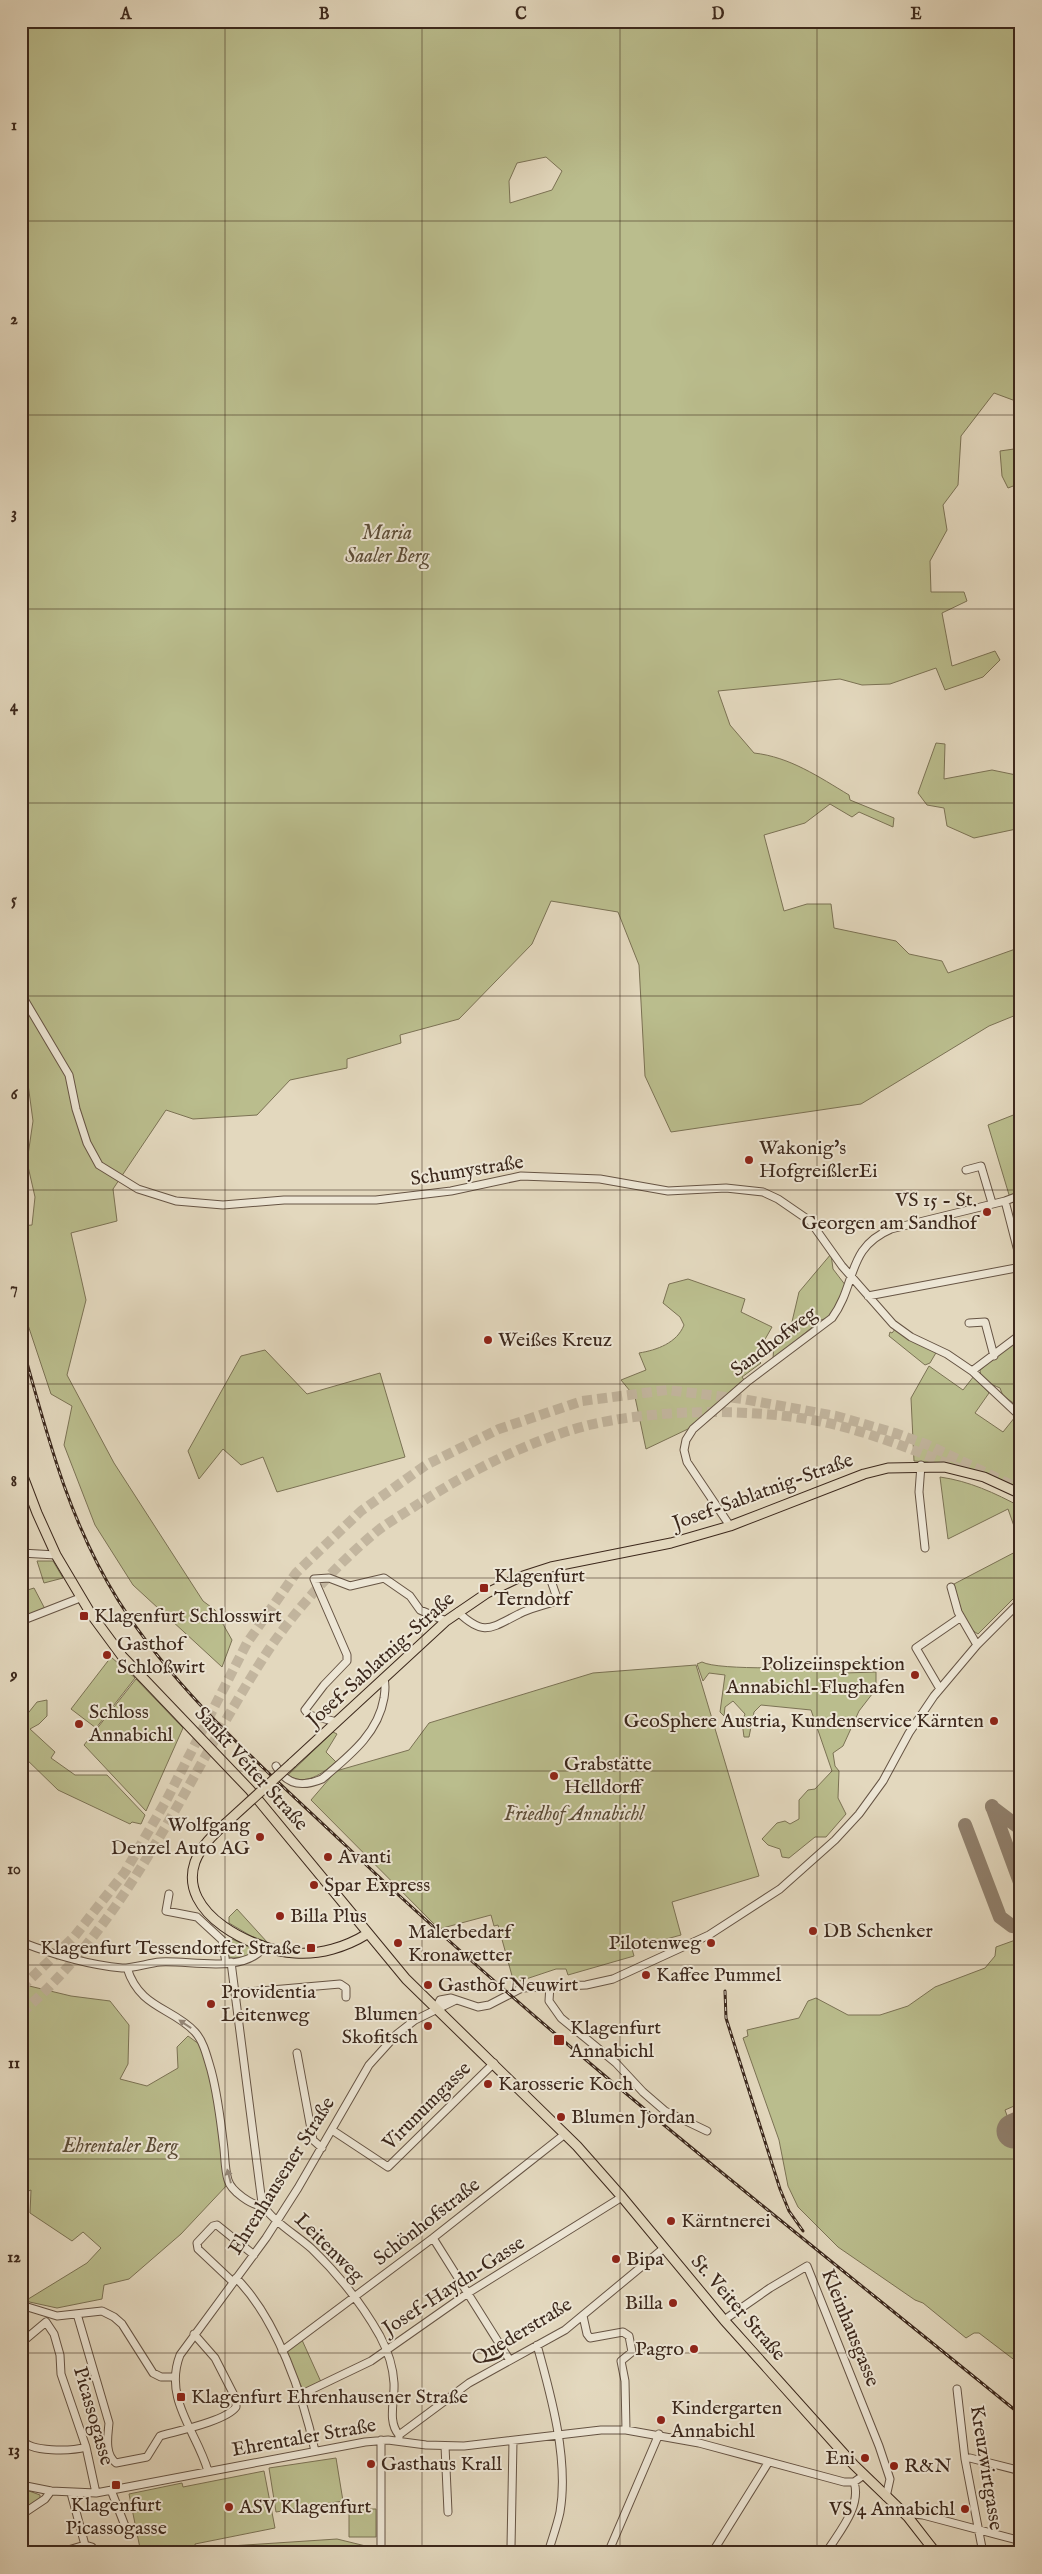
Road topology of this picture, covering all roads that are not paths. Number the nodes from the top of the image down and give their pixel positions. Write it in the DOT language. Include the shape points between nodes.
graph roads {
  1 [pos="21,994"];
  2 [pos="966,1170"];
  3 [pos="1021,1195"];
  4 [pos="1006,1201"];
  5 [pos="992,1203"];
  6 [pos="1021,1265"];
  7 [pos="852,1277"];
  8 [pos="868,1296"];
  9 [pos="969,1323"];
  10 [pos="1021,1334"];
  11 [pos="994,1356"];
  12 [pos="972,1371"];
  13 [pos="1021,1417"];
  14 [pos="921,1466"];
  15 [pos="21,1471"];
  16 [pos="1021,1494"];
  17 [pos="730,1526"];
  18 [pos="926,1548"];
  19 [pos="21,1553"];
  20 [pos="56,1556"];
  21 [pos="547,1568"];
  22 [pos="951,1587"];
  23 [pos="80,1598"];
  24 [pos="1021,1601"];
  25 [pos="458,1612"];
  26 [pos="961,1617"];
  27 [pos="21,1621"];
  28 [pos="446,1621"];
  29 [pos="977,1645"];
  30 [pos="384,1679"];
  31 [pos="940,1689"];
  32 [pos="337,1722"];
  33 [pos="276,1766"];
  34 [pos="170,1894"];
  35 [pos="367,1934"];
  36 [pos="21,1942"];
  37 [pos="263,1948"];
  38 [pos="229,1962"];
  39 [pos="127,1968"];
  40 [pos="550,1985"];
  41 [pos="236,1992"];
  42 [pos="346,1997"];
  43 [pos="436,2008"];
  44 [pos="297,2053"];
  45 [pos="494,2063"];
  46 [pos="332,2130"];
  47 [pos="707,2131"];
  48 [pos="565,2134"];
  49 [pos="322,2148"];
  50 [pos="622,2197"];
  51 [pos="263,2206"];
  52 [pos="277,2220"];
  53 [pos="433,2238"];
  54 [pos="664,2248"];
  55 [pos="254,2255"];
  56 [pos="235,2280"];
  57 [pos="468,2293"];
  58 [pos="355,2297"];
  59 [pos="21,2305"];
  60 [pos="77,2314"];
  61 [pos="583,2316"];
  62 [pos="47,2318"];
  63 [pos="724,2320"];
  64 [pos="194,2334"];
  65 [pos="21,2343"];
  66 [pos="537,2345"];
  67 [pos="386,2350"];
  68 [pos="282,2351"];
  69 [pos="509,2359"];
  70 [pos="175,2377"];
  71 [pos="957,2389"];
  72 [pos="300,2395"];
  73 [pos="188,2430"];
  74 [pos="626,2430"];
  75 [pos="659,2434"];
  76 [pos="558,2435"];
  77 [pos="399,2438"];
  78 [pos="21,2439"];
  79 [pos="381,2440"];
  80 [pos="513,2441"];
  81 [pos="445,2446"];
  82 [pos="86,2447"];
  83 [pos="315,2451"];
  84 [pos="965,2459"];
  85 [pos="768,2463"];
  86 [pos="1021,2471"];
  87 [pos="208,2472"];
  88 [pos="864,2475"];
  89 [pos="854,2482"];
  90 [pos="21,2485"];
  91 [pos="111,2490"];
  92 [pos="51,2491"];
  93 [pos="96,2492"];
  94 [pos="71,2493"];
  95 [pos="886,2496"];
  96 [pos="448,2512"];
  97 [pos="21,2516"];
  98 [pos="908,2517"];
  99 [pos="127,2530"];
  100 [pos="980,2530"];
  101 [pos="1021,2541"];
  102 [pos="85,2544"];
  103 [pos="58,2553"];
  104 [pos="95,2553"];
  105 [pos="381,2553"];
  106 [pos="410,2553"];
  107 [pos="429,2553"];
  108 [pos="514,2553"];
  109 [pos="548,2553"];
  110 [pos="608,2553"];
  111 [pos="712,2553"];
  112 [pos="826,2553"];
  113 [pos="936,2553"];
  114 [pos="983,2553"];
  1 -- 7 [label="street, Schumystraße" via="69,1075 87,1143 99,1165 138,1189 176,1201 223,1205 284,1200 344,1202 451,1191 521,1176 600,1178 668,1191 726,1188 763,1192 810,1221"];
  2 -- 5 [label="street" via="981,1166"];
  3 -- 4 [label="street, Sandhofweg"];
  4 -- 5 [label="street, Sandhofweg"];
  4 -- 6 [label="street"];
  5 -- 7 [label="street, Sandhofweg" via="881,1234 863,1248"];
  6 -- 8 [label="street"];
  7 -- 8 [label="street, Schumystraße"];
  7 -- 17 [label="street, Sandhofweg" via="842,1304 832,1318 747,1382 693,1429 686,1440 687,1462"];
  8 -- 12 [label="street, Schumystraße" via="902,1331"];
  9 -- 11 [label="street" via="985,1322"];
  10 -- 11 [label="street"];
  11 -- 12 [label="street"];
  12 -- 13 [label="street, Schumystraße"];
  14 -- 16 [label="main road, Josef-Sablatnig-Straße" via="964,1471"];
  14 -- 17 [label="main road, Josef-Sablatnig-Straße" via="888,1468 864,1474"];
  14 -- 18 [label="street" via="919,1492"];
  15 -- 20 [label="main road, Sankt Veiter Straße"];
  17 -- 21 [label="main road, Josef-Sablatnig-Straße" via="671,1543"];
  19 -- 20 [label="street"];
  20 -- 23 [label="main road, Sankt Veiter Straße"];
  21 -- 25 [label="main road, Josef-Sablatnig-Straße" via="499,1586"];
  21 -- 25 [label="street" via="557,1598 490,1629 479,1627"];
  22 -- 26 [label="street"];
  23 -- 27 [label="street"];
  23 -- 35 [label="main road, Sankt Veiter Straße" via="122,1656 250,1790"];
  24 -- 29 [label="street"];
  25 -- 28 [label="main road, Josef-Sablatnig-Straße"];
  26 -- 29 [label="street"];
  26 -- 31 [label="street" via="916,1648"];
  28 -- 30 [label="main road, Josef-Sablatnig-Straße"];
  28 -- 32 [label="street" via="420,1610 410,1596 387,1580 350,1586 329,1578 314,1579 348,1661 305,1710 309,1715"];
  29 -- 31 [label="street"];
  30 -- 32 [label="main road, Josef-Sablatnig-Straße"];
  30 -- 33 [label="street" via="382,1707 372,1731 322,1779 296,1784"];
  31 -- 40 [label="street" via="859,1814 780,1889 709,1935 624,1975 586,1985"];
  32 -- 37 [label="main road, Josef-Sablatnig-Straße, bridge" via="225,1824 203,1846 194,1864 197,1896 209,1913 229,1931"];
  34 -- 38 [label="street" via="166,1911 197,1917 222,1940"];
  35 -- 37 [label="main road, Josef-Sablatnig-Straße" via="337,1948 316,1952 296,1954"];
  35 -- 43 [label="main road, Sankt Veiter Straße"];
  36 -- 39 [label="street" via="56,1954"];
  37 -- 38 [label="street" via="255,1958"];
  38 -- 39 [label="street" via="162,1962"];
  38 -- 41 [label="street"];
  51 -- 39 [label="street, Leitenweg, one-way" via="255,2205 240,2194 228,2180 218,2100 200,2040 193,2030 144,1996"];
  40 -- 43 [label="street, Ehrenhausener Straße" via="522,1988 484,2007 473,2007 457,2000 444,2008"];
  40 -- 47 [label="street" via="549,2001 561,2018 616,2063 666,2111"];
  41 -- 42 [label="street" via="340,1984 346,1988"];
  41 -- 51 [label="street"];
  43 -- 45 [label="main road, Sankt Veiter Straße"];
  43 -- 46 [label="street, Ehrenhausener Straße" via="408,2025 376,2057"];
  44 -- 49 [label="street" via="313,2140"];
  45 -- 46 [label="street, Virunumgasse" via="388,2167"];
  45 -- 48 [label="main road, St. Veiter Straße"];
  46 -- 49 [label="street, Ehrenhausener Straße"];
  48 -- 50 [label="main road, St. Veiter Straße"];
  48 -- 53 [label="street, Schönhofstraße"];
  49 -- 52 [label="street, Ehrenhausener Straße"];
  50 -- 54 [label="main road, St. Veiter Straße"];
  50 -- 57 [label="street, Josef-Haydn-Gasse"];
  51 -- 52 [label="street, Leitenweg"];
  52 -- 55 [label="street, Ehrenhausener Straße"];
  52 -- 58 [label="street, Leitenweg" via="314,2250"];
  53 -- 57 [label="street"];
  53 -- 58 [label="street, Schönhofstraße"];
  54 -- 61 [label="street, Quederstraße"];
  54 -- 63 [label="main road, St. Veiter Straße"];
  55 -- 56 [label="street, Ehrenhausener Straße"];
  55 -- 56 [label="street" via="217,2225 197,2242 198,2249"];
  56 -- 64 [label="street, Ehrenhausener Straße"];
  56 -- 68 [label="street" via="260,2311"];
  57 -- 67 [label="street, Josef-Haydn-Gasse"];
  57 -- 69 [label="street"];
  58 -- 67 [label="street, Leitenweg"];
  58 -- 68 [label="street, Schönhofstraße"];
  59 -- 62 [label="street"];
  60 -- 62 [label="street"];
  60 -- 70 [label="street" via="102,2311 114,2316 150,2370 161,2377"];
  60 -- 73 [label="street" via="109,2423 106,2436 114,2461 120,2463 144,2458 160,2436"];
  61 -- 66 [label="street, Quederstraße"];
  61 -- 74 [label="street" via="590,2338 623,2332 629,2336 632,2352 621,2361 625,2381"];
  62 -- 65 [label="street"];
  62 -- 82 [label="street, Picassogasse" via="60,2355 67,2398 76,2414"];
  63 -- 88 [label="main road, St. Veiter Straße"];
  63 -- 95 [label="street, Kleinhausgasse" via="807,2266 890,2479"];
  64 -- 70 [label="street, Ehrenhausener Straße" via="180,2355"];
  64 -- 73 [label="street" via="216,2358 237,2404 230,2412"];
  66 -- 69 [label="street, Quederstraße"];
  66 -- 76 [label="street"];
  67 -- 72 [label="street, Josef-Haydn-Gasse"];
  67 -- 77 [label="street, Leitenweg" via="394,2385 392,2421"];
  68 -- 72 [label="street"];
  69 -- 77 [label="street, Quederstraße" via="469,2383"];
  70 -- 73 [label="street, Ehrentaler Straße" via="179,2404"];
  71 -- 84 [label="street, Kreuzwirtgasse"];
  72 -- 83 [label="street"];
  73 -- 87 [label="street, Ehrentaler Straße" via="202,2453"];
  74 -- 75 [label="street, Ehrentaler Straße"];
  74 -- 76 [label="street, Ehrentaler Straße"];
  75 -- 85 [label="street, Ehrentaler Straße"];
  75 -- 110 [label="street"];
  76 -- 80 [label="street, Ehrentaler Straße"];
  76 -- 109 [label="street" via="560,2511"];
  77 -- 79 [label="street, Ehrentaler Straße"];
  77 -- 81 [label="street, Ehrentaler Straße"];
  78 -- 82 [label="street" via="27,2444 62,2451"];
  79 -- 83 [label="street, Ehrentaler Straße"];
  79 -- 105 [label="street"];
  80 -- 81 [label="street, Ehrentaler Straße"];
  80 -- 108 [label="street" via="510,2547"];
  81 -- 96 [label="street"];
  82 -- 93 [label="street, Picassogasse"];
  83 -- 87 [label="street, Ehrentaler Straße"];
  84 -- 86 [label="street"];
  84 -- 100 [label="street, Kreuzwirtgasse"];
  85 -- 89 [label="street, Ehrentaler Straße"];
  85 -- 111 [label="street"];
  87 -- 91 [label="street"];
  88 -- 89 [label="street"];
  88 -- 95 [label="main road, St. Veiter Straße"];
  89 -- 112 [label="street" via="853,2508"];
  90 -- 92 [label="street"];
  91 -- 93 [label="street"];
  91 -- 99 [label="street"];
  92 -- 94 [label="street"];
  92 -- 97 [label="street"];
  93 -- 94 [label="street"];
  94 -- 102 [label="street"];
  95 -- 98 [label="main road, St. Veiter Straße"];
  98 -- 100 [label="street" via="923,2515"];
  98 -- 113 [label="main road, St. Veiter Straße"];
  100 -- 101 [label="street"];
  100 -- 114 [label="street, Kreuzwirtgasse"];
  102 -- 103 [label="street"];
  102 -- 104 [label="street"];
  106 -- 107 [label="street"];
}
